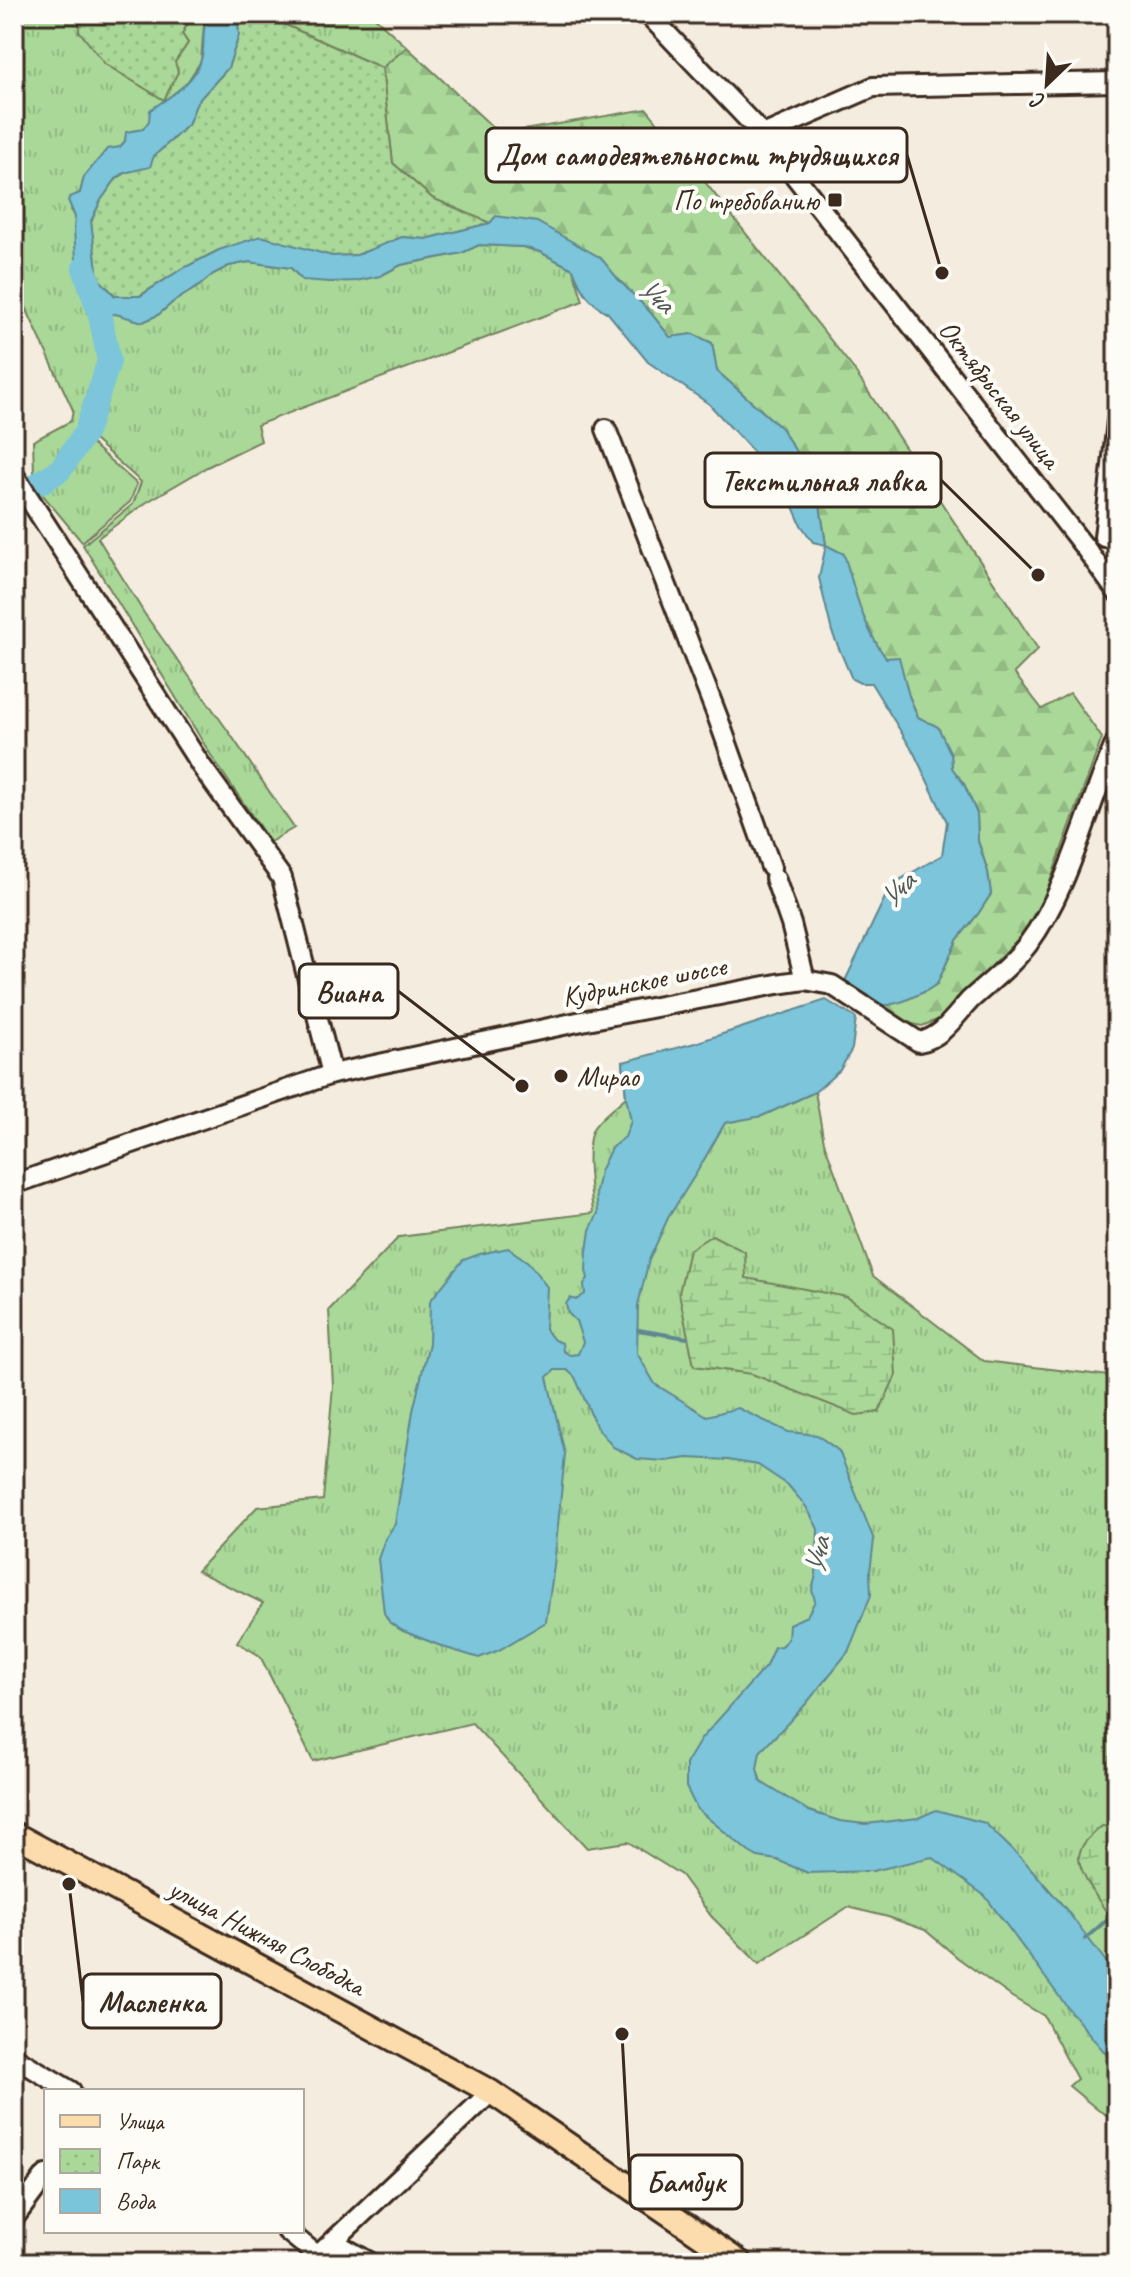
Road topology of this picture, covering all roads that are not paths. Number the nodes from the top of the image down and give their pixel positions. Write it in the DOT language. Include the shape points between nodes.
graph roads {
  1 [pos="648,14"];
  2 [pos="1117,82"];
  3 [pos="763,135"];
  4 [pos="1117,421"];
  5 [pos="606,429"];
  6 [pos="19,485"];
  7 [pos="1110,532"];
  8 [pos="1086,549"];
  9 [pos="1117,592"];
  10 [pos="1117,740"];
  11 [pos="805,980"];
  12 [pos="332,1074"];
  13 [pos="14,1184"];
  14 [pos="14,1834"];
  15 [pos="14,2057"];
  16 [pos="68,2089"];
  17 [pos="491,2092"];
  18 [pos="44,2178"];
  19 [pos="14,2218"];
  20 [pos="289,2233"];
  21 [pos="334,2242"];
  22 [pos="315,2261"];
  23 [pos="371,2263"];
  24 [pos="741,2263"];
  1 -- 3 [label="street, Октябрьская улица"];
  2 -- 3 [label="street" via="873,87"];
  3 -- 8 [label="street, Октябрьская улица"];
  4 -- 7 [label="street"];
  5 -- 11 [label="street" via="718,718 791,924"];
  6 -- 12 [label="street" via="202,767 282,878"];
  7 -- 8 [label="street"];
  8 -- 9 [label="street, Октябрьская улица"];
  10 -- 11 [label="street, Кудринское шоссе" via="1044,918 1007,968 943,1030 919,1042 832,985"];
  11 -- 12 [label="street, Кудринское шоссе"];
  12 -- 13 [label="street, Кудринское шоссе"];
  14 -- 17 [label="main road, улица Нижняя Слободка"];
  15 -- 16 [label="street"];
  17 -- 21 [label="street"];
  17 -- 24 [label="main road, улица Нижняя Слободка"];
  18 -- 19 [label="street"];
  20 -- 22 [label="street"];
  21 -- 22 [label="street"];
  21 -- 23 [label="street"];
}
